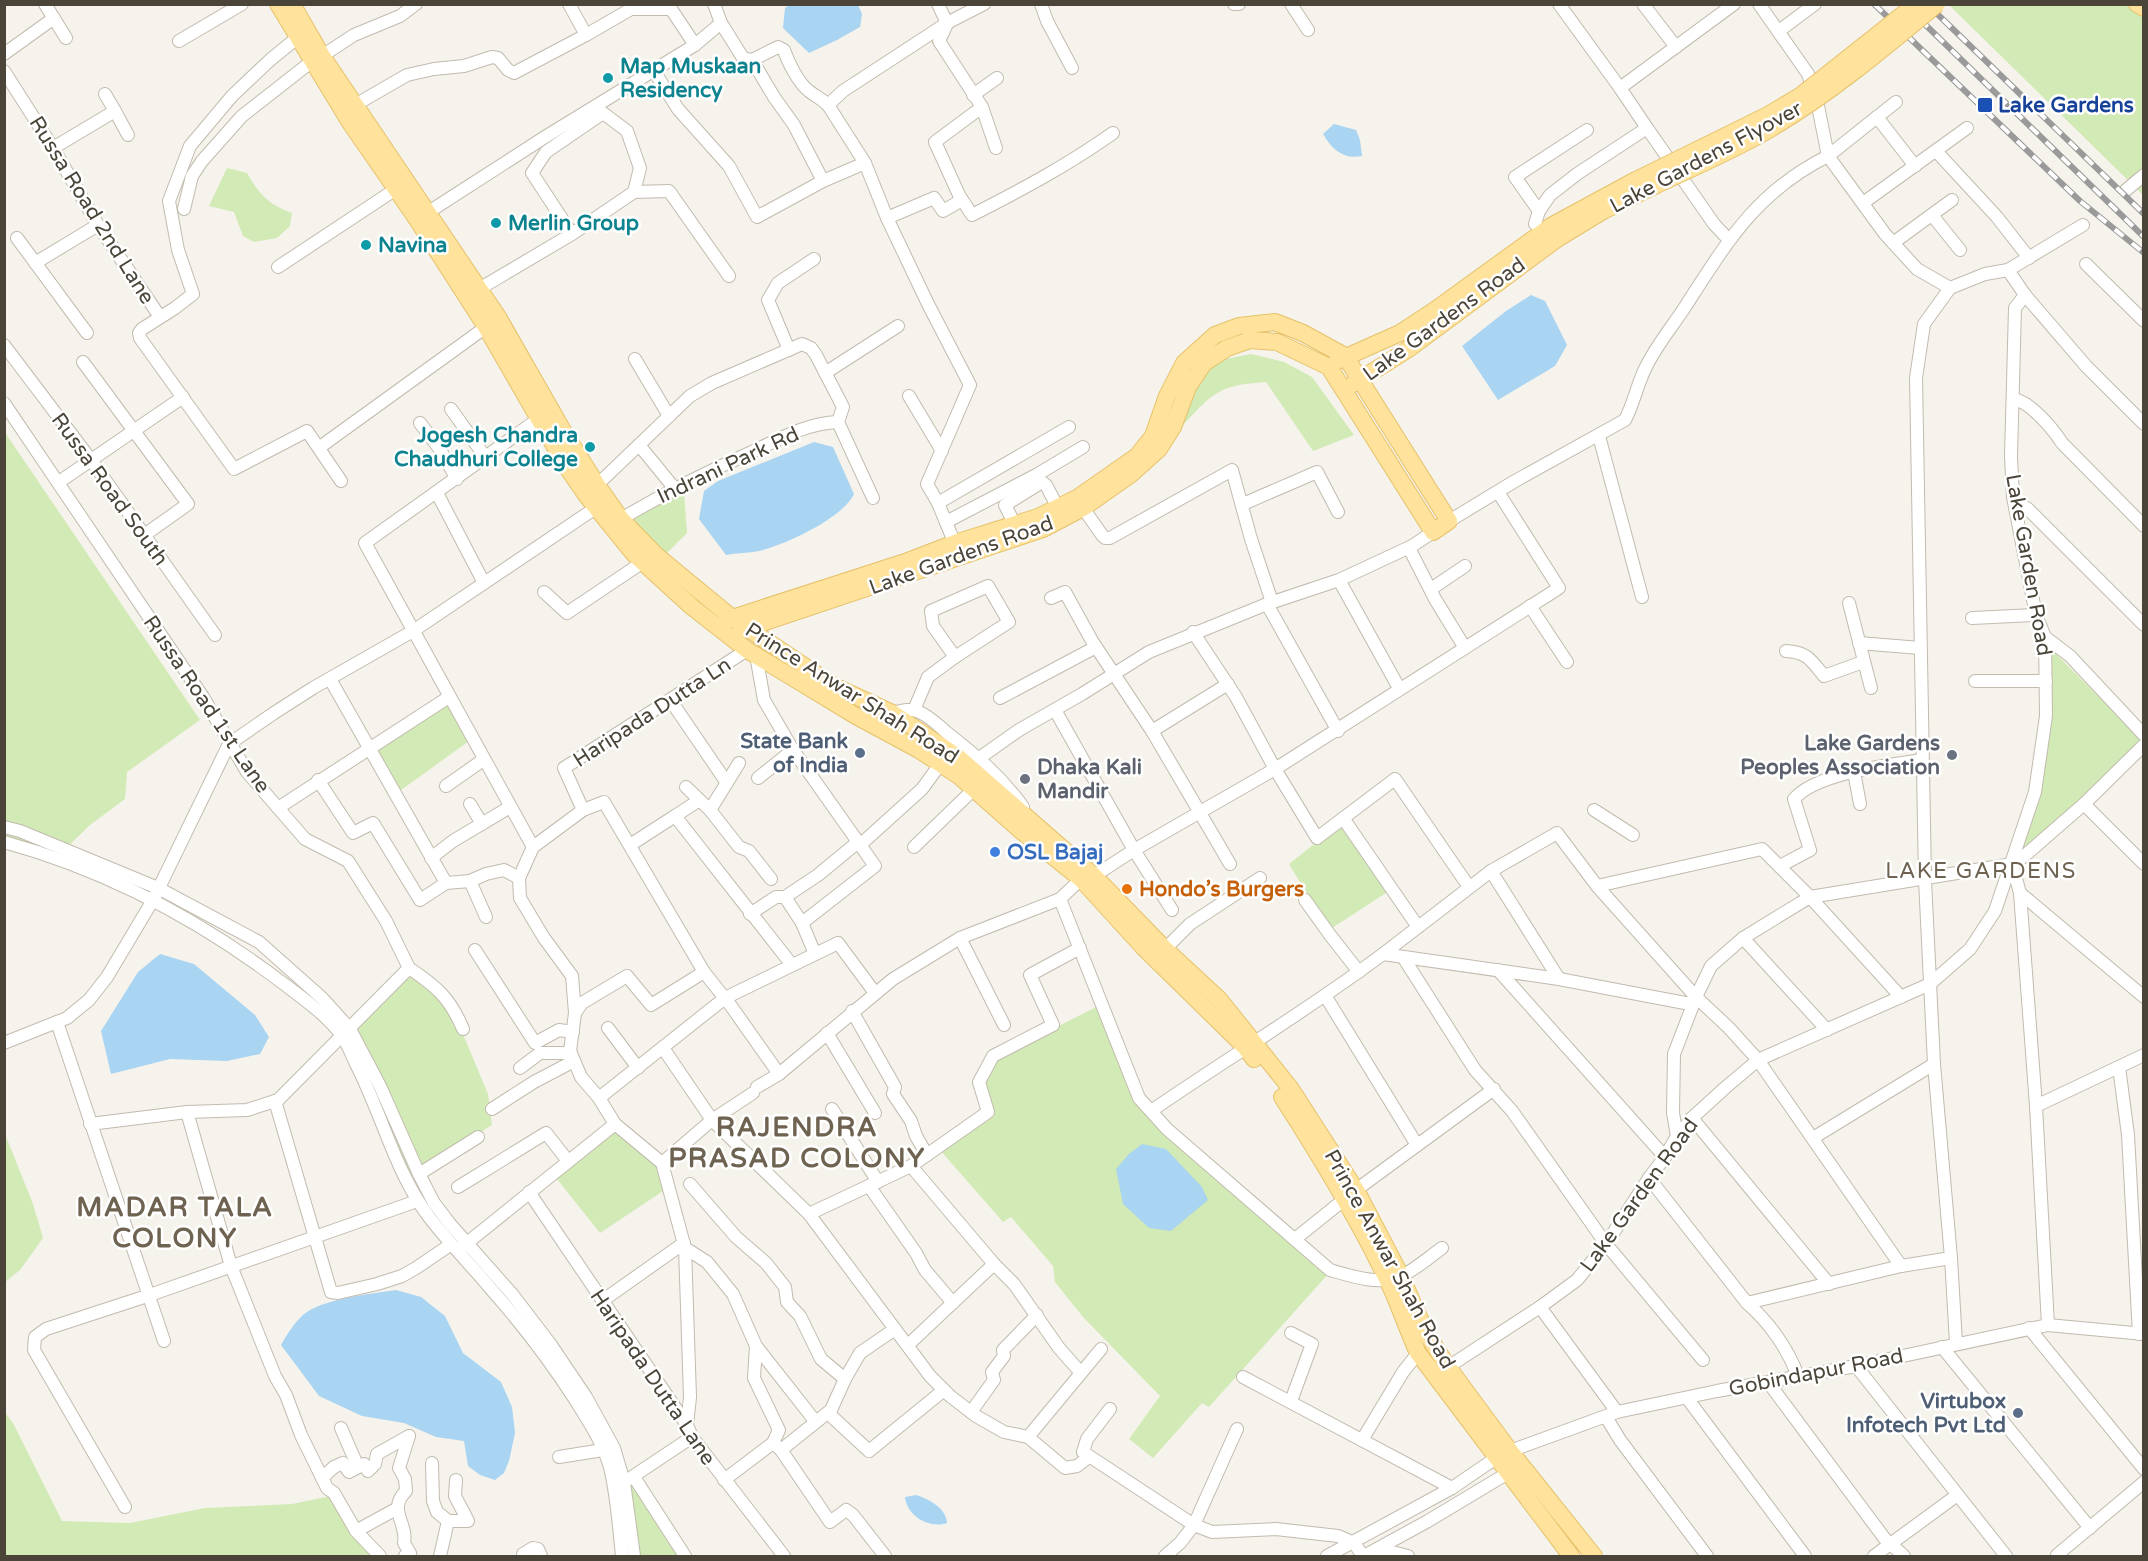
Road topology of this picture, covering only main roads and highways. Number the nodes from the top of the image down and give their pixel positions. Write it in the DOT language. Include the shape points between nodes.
graph roads {
  1 [pos="278,4"];
  2 [pos="292,4"];
  3 [pos="1916,4"];
  4 [pos="1937,4"];
  5 [pos="2137,4"];
  6 [pos="2144,8"];
  7 [pos="317,59"];
  8 [pos="1638,187"];
  9 [pos="1548,229"];
  10 [pos="492,328"];
  11 [pos="1345,356"];
  12 [pos="1329,367"];
  13 [pos="1361,379"];
  14 [pos="1344,390"];
  15 [pos="957,550"];
  16 [pos="731,617"];
  17 [pos="746,628"];
  18 [pos="721,630"];
  19 [pos="1088,877"];
  20 [pos="1250,1044"];
  21 [pos="1394,1278"];
  22 [pos="1503,1454"];
  23 [pos="1515,1469"];
  24 [pos="1571,1557"];
  25 [pos="1594,1557"];
  1 -- 7 [label="main road, Prince Anwar Shah Road" via="297,38"];
  2 -- 7 [label="main road, Prince Anwar Shah Road"];
  3 -- 8 [label="main road, Lake Gardens Flyover, bridge" via="1800,96"];
  4 -- 8 [label="main road, Lake Gardens Flyover, bridge" via="1870,60 1764,132"];
  5 -- 6 [label="main road"];
  7 -- 10 [label="main road, Prince Anwar Shah Road" via="396,189"];
  7 -- 10 [label="main road, Prince Anwar Shah Road" via="355,105 479,289"];
  8 -- 9 [label="main road, Lake Gardens Flyover"];
  9 -- 11 [label="main road, Lake Gardens Road" via="1400,333"];
  9 -- 13 [label="main road, Lake Gardens Road" via="1407,350"];
  10 -- 16 [label="main road, Prince Anwar Shah Road" via="621,519 657,556"];
  10 -- 18 [label="main road, Prince Anwar Shah Road" via="537,420 597,507 643,562"];
  11 -- 12 [label="main road"];
  11 -- 13 [label="main road"];
  11 -- 15 [label="main road, Lake Gardens Road" via="1275,322 1239,326 1215,335 1184,363 1153,436 1137,456 1058,508"];
  12 -- 14 [label="main road, Lake Gardens Road"];
  12 -- 15 [label="main road, Lake Gardens Road" via="1277,342 1250,340 1227,348 1204,363 1188,387 1173,427 1159,449 1130,475 1083,508 1043,529"];
  13 -- 14 [label="main road, Lake Gardens Road"];
  13 -- 14 [label="main road" via="1449,521 1433,532"];
  15 -- 16 [label="main road, Lake Gardens Road" via="908,561"];
  15 -- 17 [label="main road, Lake Gardens Road"];
  16 -- 17 [label="main road, Prince Anwar Shah Road"];
  16 -- 18 [label="main road, Lake Gardens Road"];
  17 -- 18 [label="main road, Lake Gardens Road"];
  17 -- 19 [label="main road, Prince Anwar Shah Road" via="834,686 892,713 959,758"];
  18 -- 19 [label="main road, Prince Anwar Shah Road" via="856,716 941,763 1020,830"];
  19 -- 20 [label="main road, Prince Anwar Shah Road" via="1144,948"];
  19 -- 20 [label="main road, Prince Anwar Shah Road" via="1219,999"];
  20 -- 21 [label="main road, Prince Anwar Shah Road" via="1350,1195"];
  21 -- 22 [label="main road, Prince Anwar Shah Road"];
  21 -- 22 [label="main road, Prince Anwar Shah Road" via="1405,1326 1418,1353"];
  22 -- 23 [label="main road, Prince Anwar Shah Road"];
  23 -- 24 [label="main road, Prince Anwar Shah Road"];
  23 -- 25 [label="main road, Prince Anwar Shah Road"];
}
